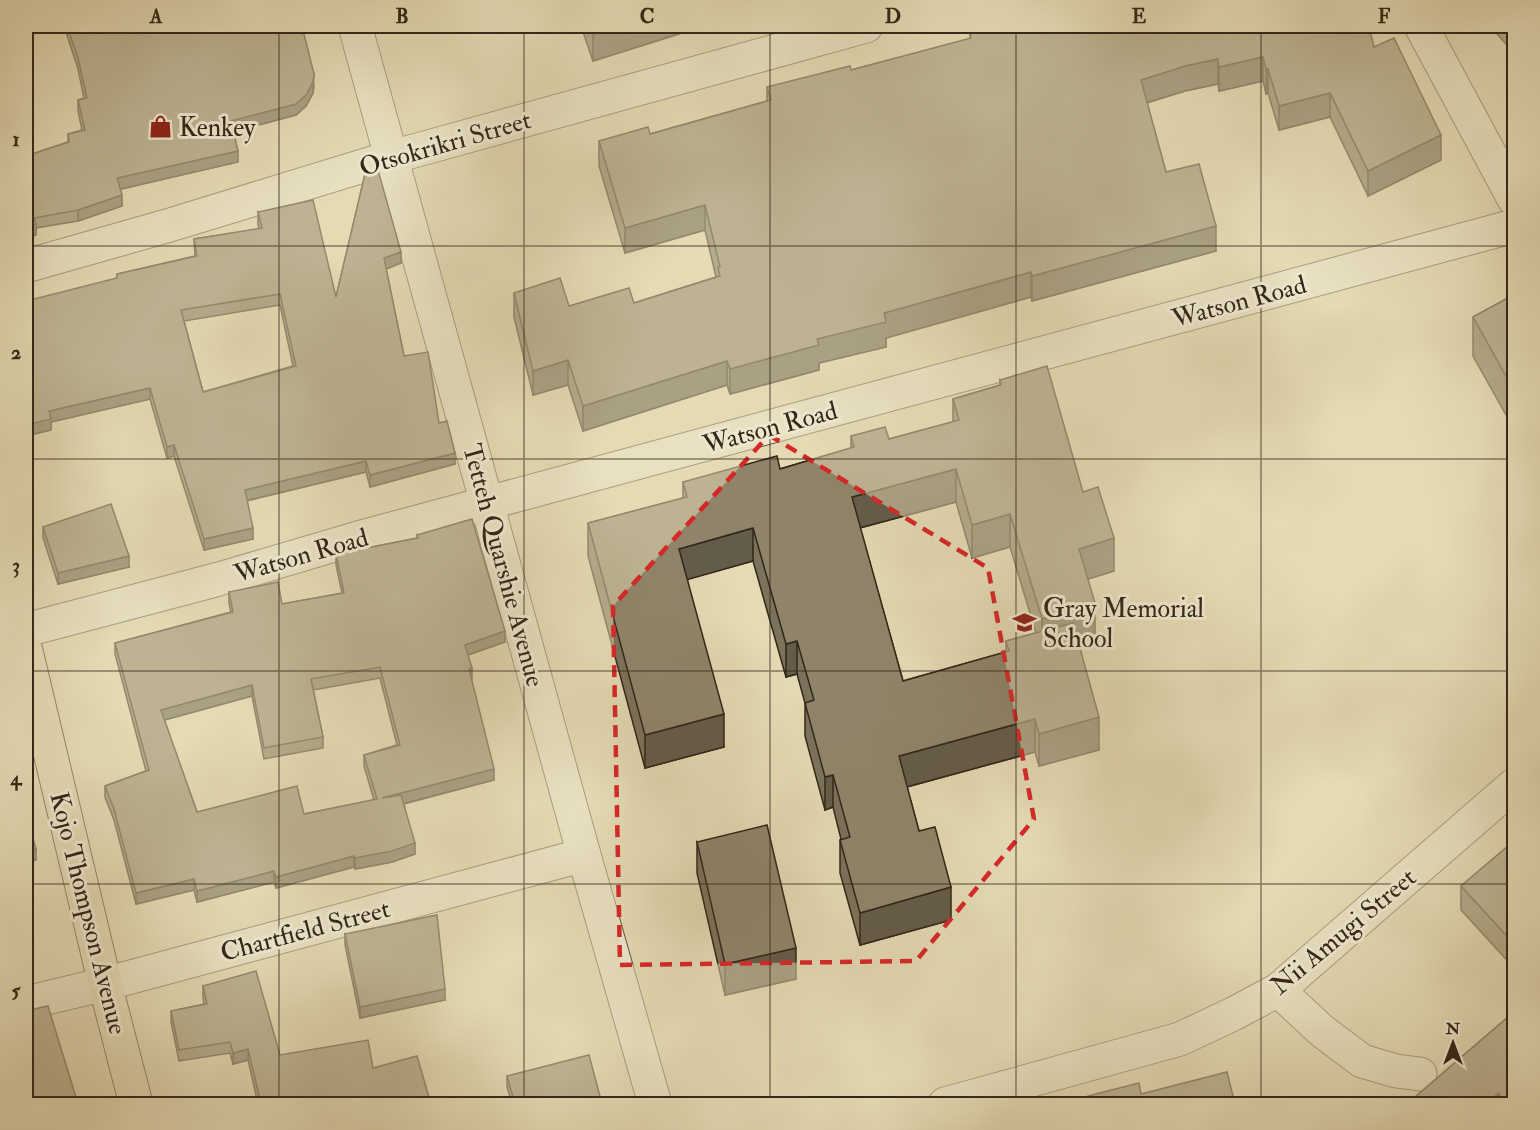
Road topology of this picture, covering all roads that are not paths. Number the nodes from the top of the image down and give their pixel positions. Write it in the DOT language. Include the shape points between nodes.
graph roads {
  1 [pos="355,26"];
  2 [pos="866,26"];
  3 [pos="1421,26"];
  4 [pos="392,157"];
  5 [pos="1515,199"];
  6 [pos="1515,226"];
  7 [pos="26,266"];
  8 [pos="488,503"];
  9 [pos="26,630"];
  10 [pos="26,651"];
  11 [pos="1515,785"];
  12 [pos="584,855"];
  13 [pos="105,984"];
  14 [pos="1278,990"];
  15 [pos="26,1003"];
  16 [pos="1420,1074"];
  17 [pos="136,1104"];
  18 [pos="655,1104"];
  19 [pos="945,1104"];
  1 -- 4 [label="street, Tetteh Quarshie Avenue"];
  2 -- 4 [label="street, Otsokrikri Street"];
  3 -- 5 [label="street"];
  4 -- 7 [label="street, Otsokrikri Street"];
  4 -- 8 [label="street, Tetteh Quarshie Avenue"];
  6 -- 8 [label="street, Watson Road"];
  8 -- 9 [label="street, Watson Road"];
  8 -- 12 [label="street, Tetteh Quarshie Avenue"];
  10 -- 13 [label="main road, Kojo Thompson Avenue"];
  11 -- 14 [label="street, Nii Amugi Street"];
  12 -- 13 [label="street, Chartfield Street"];
  12 -- 18 [label="street, Tetteh Quarshie Avenue"];
  13 -- 15 [label="street, Chartfield Street"];
  13 -- 17 [label="main road, Kojo Thompson Avenue"];
  14 -- 16 [label="street" via="1362,1061"];
  14 -- 19 [label="street, Nii Amugi Street" via="1180,1039"];
}
